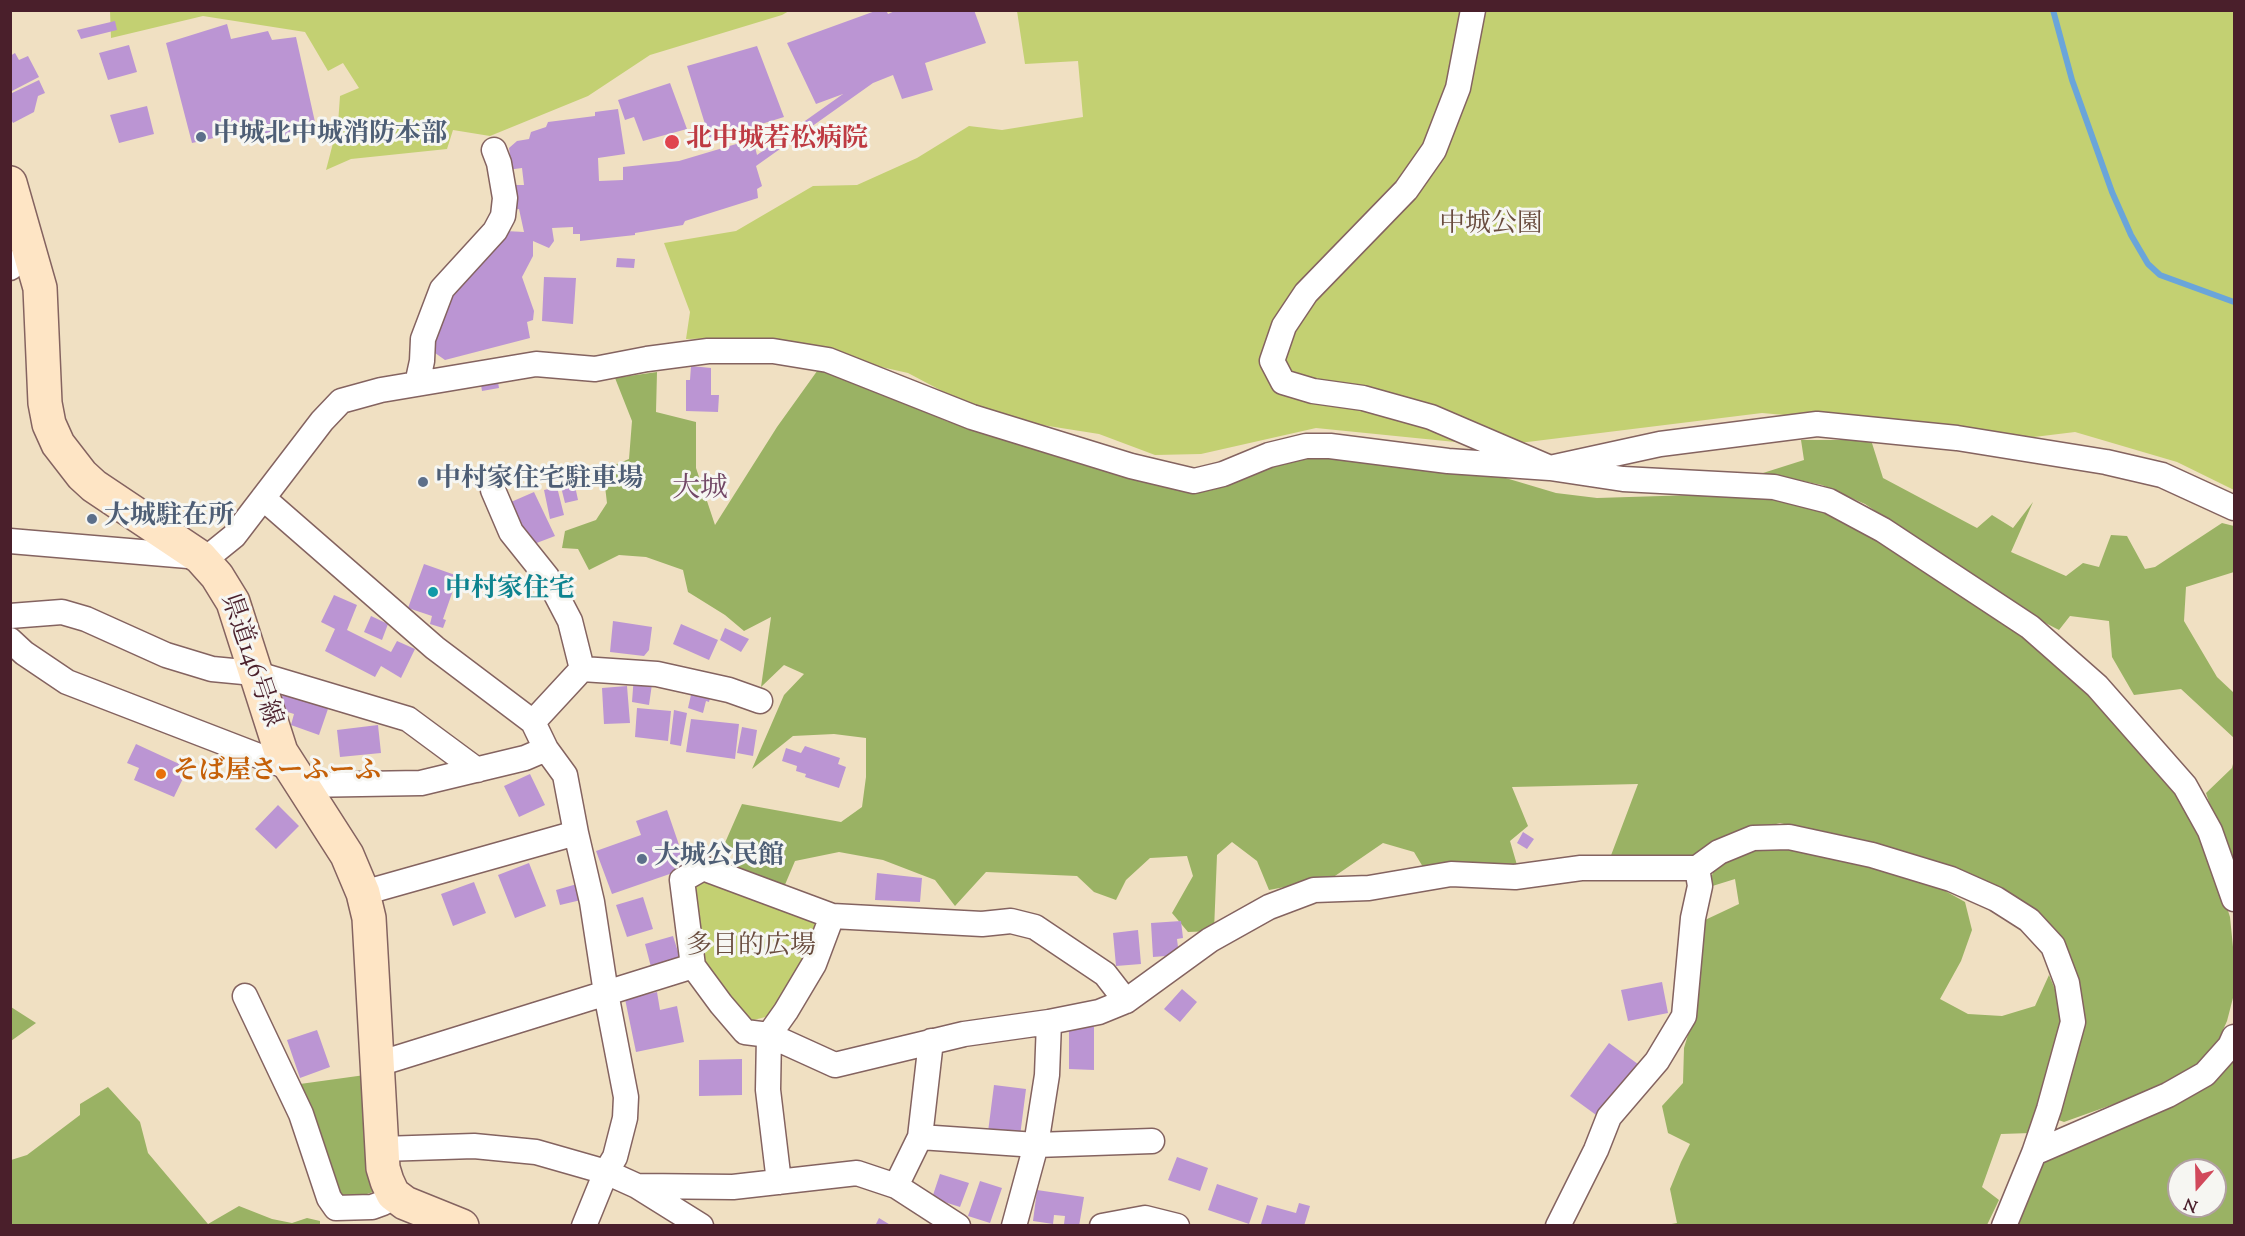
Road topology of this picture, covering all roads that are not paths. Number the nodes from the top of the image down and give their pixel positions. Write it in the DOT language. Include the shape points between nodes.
graph roads {
  1 [pos="1473,10"];
  2 [pos="494,150"];
  3 [pos="10,183"];
  4 [pos="21,260"];
  5 [pos="417,384"];
  6 [pos="1550,468"];
  7 [pos="493,490"];
  8 [pos="263,498"];
  9 [pos="2235,508"];
  10 [pos="10,541"];
  11 [pos="200,557"];
  12 [pos="10,616"];
  13 [pos="10,640"];
  14 [pos="582,669"];
  15 [pos="254,673"];
  16 [pos="760,701"];
  17 [pos="533,722"];
  18 [pos="546,749"];
  19 [pos="477,770"];
  20 [pos="296,777"];
  21 [pos="576,834"];
  22 [pos="1698,868"];
  23 [pos="363,893"];
  24 [pos="2235,899"];
  25 [pos="832,916"];
  26 [pos="693,966"];
  27 [pos="606,993"];
  28 [pos="245,996"];
  29 [pos="1126,1000"];
  30 [pos="1049,1022"];
  31 [pos="768,1035"];
  32 [pos="2235,1037"];
  33 [pos="931,1041"];
  34 [pos="378,1064"];
  35 [pos="920,1137"];
  36 [pos="1152,1141"];
  37 [pos="1036,1145"];
  38 [pos="382,1149"];
  39 [pos="2034,1153"];
  40 [pos="606,1172"];
  41 [pos="779,1182"];
  42 [pos="637,1186"];
  43 [pos="896,1186"];
  44 [pos="393,1194"];
  45 [pos="333,1217"];
  46 [pos="462,1226"];
  47 [pos="584,1226"];
  48 [pos="701,1226"];
  49 [pos="958,1226"];
  50 [pos="1014,1226"];
  51 [pos="1102,1226"];
  52 [pos="1177,1226"];
  53 [pos="1558,1226"];
  54 [pos="2004,1226"];
  1 -- 6 [label="street" via="1458,88 1434,150 1406,190 1306,293 1284,326 1272,361 1283,382 1313,391 1364,398 1431,417"];
  2 -- 5 [label="street" via="505,198 502,216 495,231 442,289 423,339"];
  3 -- 4 [label="main road, 県道146号線"];
  4 -- 11 [label="main road, 県道146号線" via="40,288 45,403 58,444 94,486"];
  5 -- 6 [label="street" via="536,364 595,369 708,351 773,351 828,360 972,417 1131,466 1194,481 1306,446"];
  5 -- 8 [label="street" via="341,401"];
  6 -- 9 [label="street" via="1660,444 1816,424 1957,438 2106,462 2162,475"];
  6 -- 24 [label="street" via="1623,479 1774,487 1829,501 1911,547 2030,627 2097,687 2185,786 2210,831"];
  7 -- 14 [label="street" via="512,532 547,577 570,621"];
  8 -- 11 [label="street" via="234,536 213,553"];
  8 -- 17 [label="street" via="435,648"];
  10 -- 11 [label="street"];
  11 -- 15 [label="main road, 県道146号線" via="233,602"];
  12 -- 15 [label="street" via="62,612 166,655 212,669"];
  13 -- 20 [label="street" via="67,682"];
  14 -- 16 [label="street" via="657,674"];
  14 -- 17 [label="street"];
  15 -- 19 [label="street" via="408,719"];
  15 -- 20 [label="main road, 県道146号線" via="274,733"];
  17 -- 18 [label="street"];
  18 -- 19 [label="street"];
  18 -- 21 [label="street" via="566,775"];
  19 -- 20 [label="street" via="421,783"];
  20 -- 23 [label="main road, 県道146号線" via="348,855"];
  21 -- 23 [label="street"];
  21 -- 27 [label="street" via="592,902"];
  22 -- 29 [label="street" via="1581,868 1515,877 1451,874 1369,888 1314,890 1269,907 1210,940"];
  22 -- 39 [label="street" via="1719,852 1753,838 1789,837 1872,855 1951,879 1996,899 2029,920 2053,946 2067,983 2073,1022"];
  22 -- 53 [label="street" via="1700,886 1684,1016 1657,1061 1609,1117"];
  23 -- 34 [label="main road, 県道146号線" via="369,918"];
  25 -- 26 [label="street" via="703,868 682,880"];
  25 -- 29 [label="street" via="982,924 1011,921 1035,927 1105,974"];
  25 -- 31 [label="street" via="814,964"];
  26 -- 27 [label="street"];
  26 -- 31 [label="street" via="745,1032"];
  27 -- 34 [label="street"];
  27 -- 40 [label="street" via="626,1097 615,1157"];
  28 -- 45 [label="street" via="301,1113"];
  29 -- 30 [label="street" via="1099,1012"];
  30 -- 33 [label="street"];
  30 -- 37 [label="street" via="1047,1075"];
  31 -- 33 [label="street" via="835,1065"];
  31 -- 41 [label="street" via="768,1090"];
  32 -- 39 [label="street" via="2205,1074 2168,1095"];
  33 -- 35 [label="street"];
  34 -- 38 [label="main road, 県道146号線"];
  35 -- 37 [label="street"];
  35 -- 43 [label="street"];
  36 -- 37 [label="street"];
  37 -- 50 [label="street"];
  38 -- 40 [label="street" via="474,1146 536,1152"];
  38 -- 44 [label="main road, 県道146号線" via="383,1168"];
  39 -- 54 [label="street"];
  40 -- 42 [label="street"];
  40 -- 47 [label="street"];
  41 -- 42 [label="street" via="733,1187"];
  41 -- 43 [label="street" via="857,1173"];
  42 -- 48 [label="street"];
  43 -- 49 [label="street"];
  44 -- 45 [label="street" via="383,1203"];
  44 -- 46 [label="main road" via="418,1209"];
  51 -- 52 [label="street" via="1145,1218"];
}
